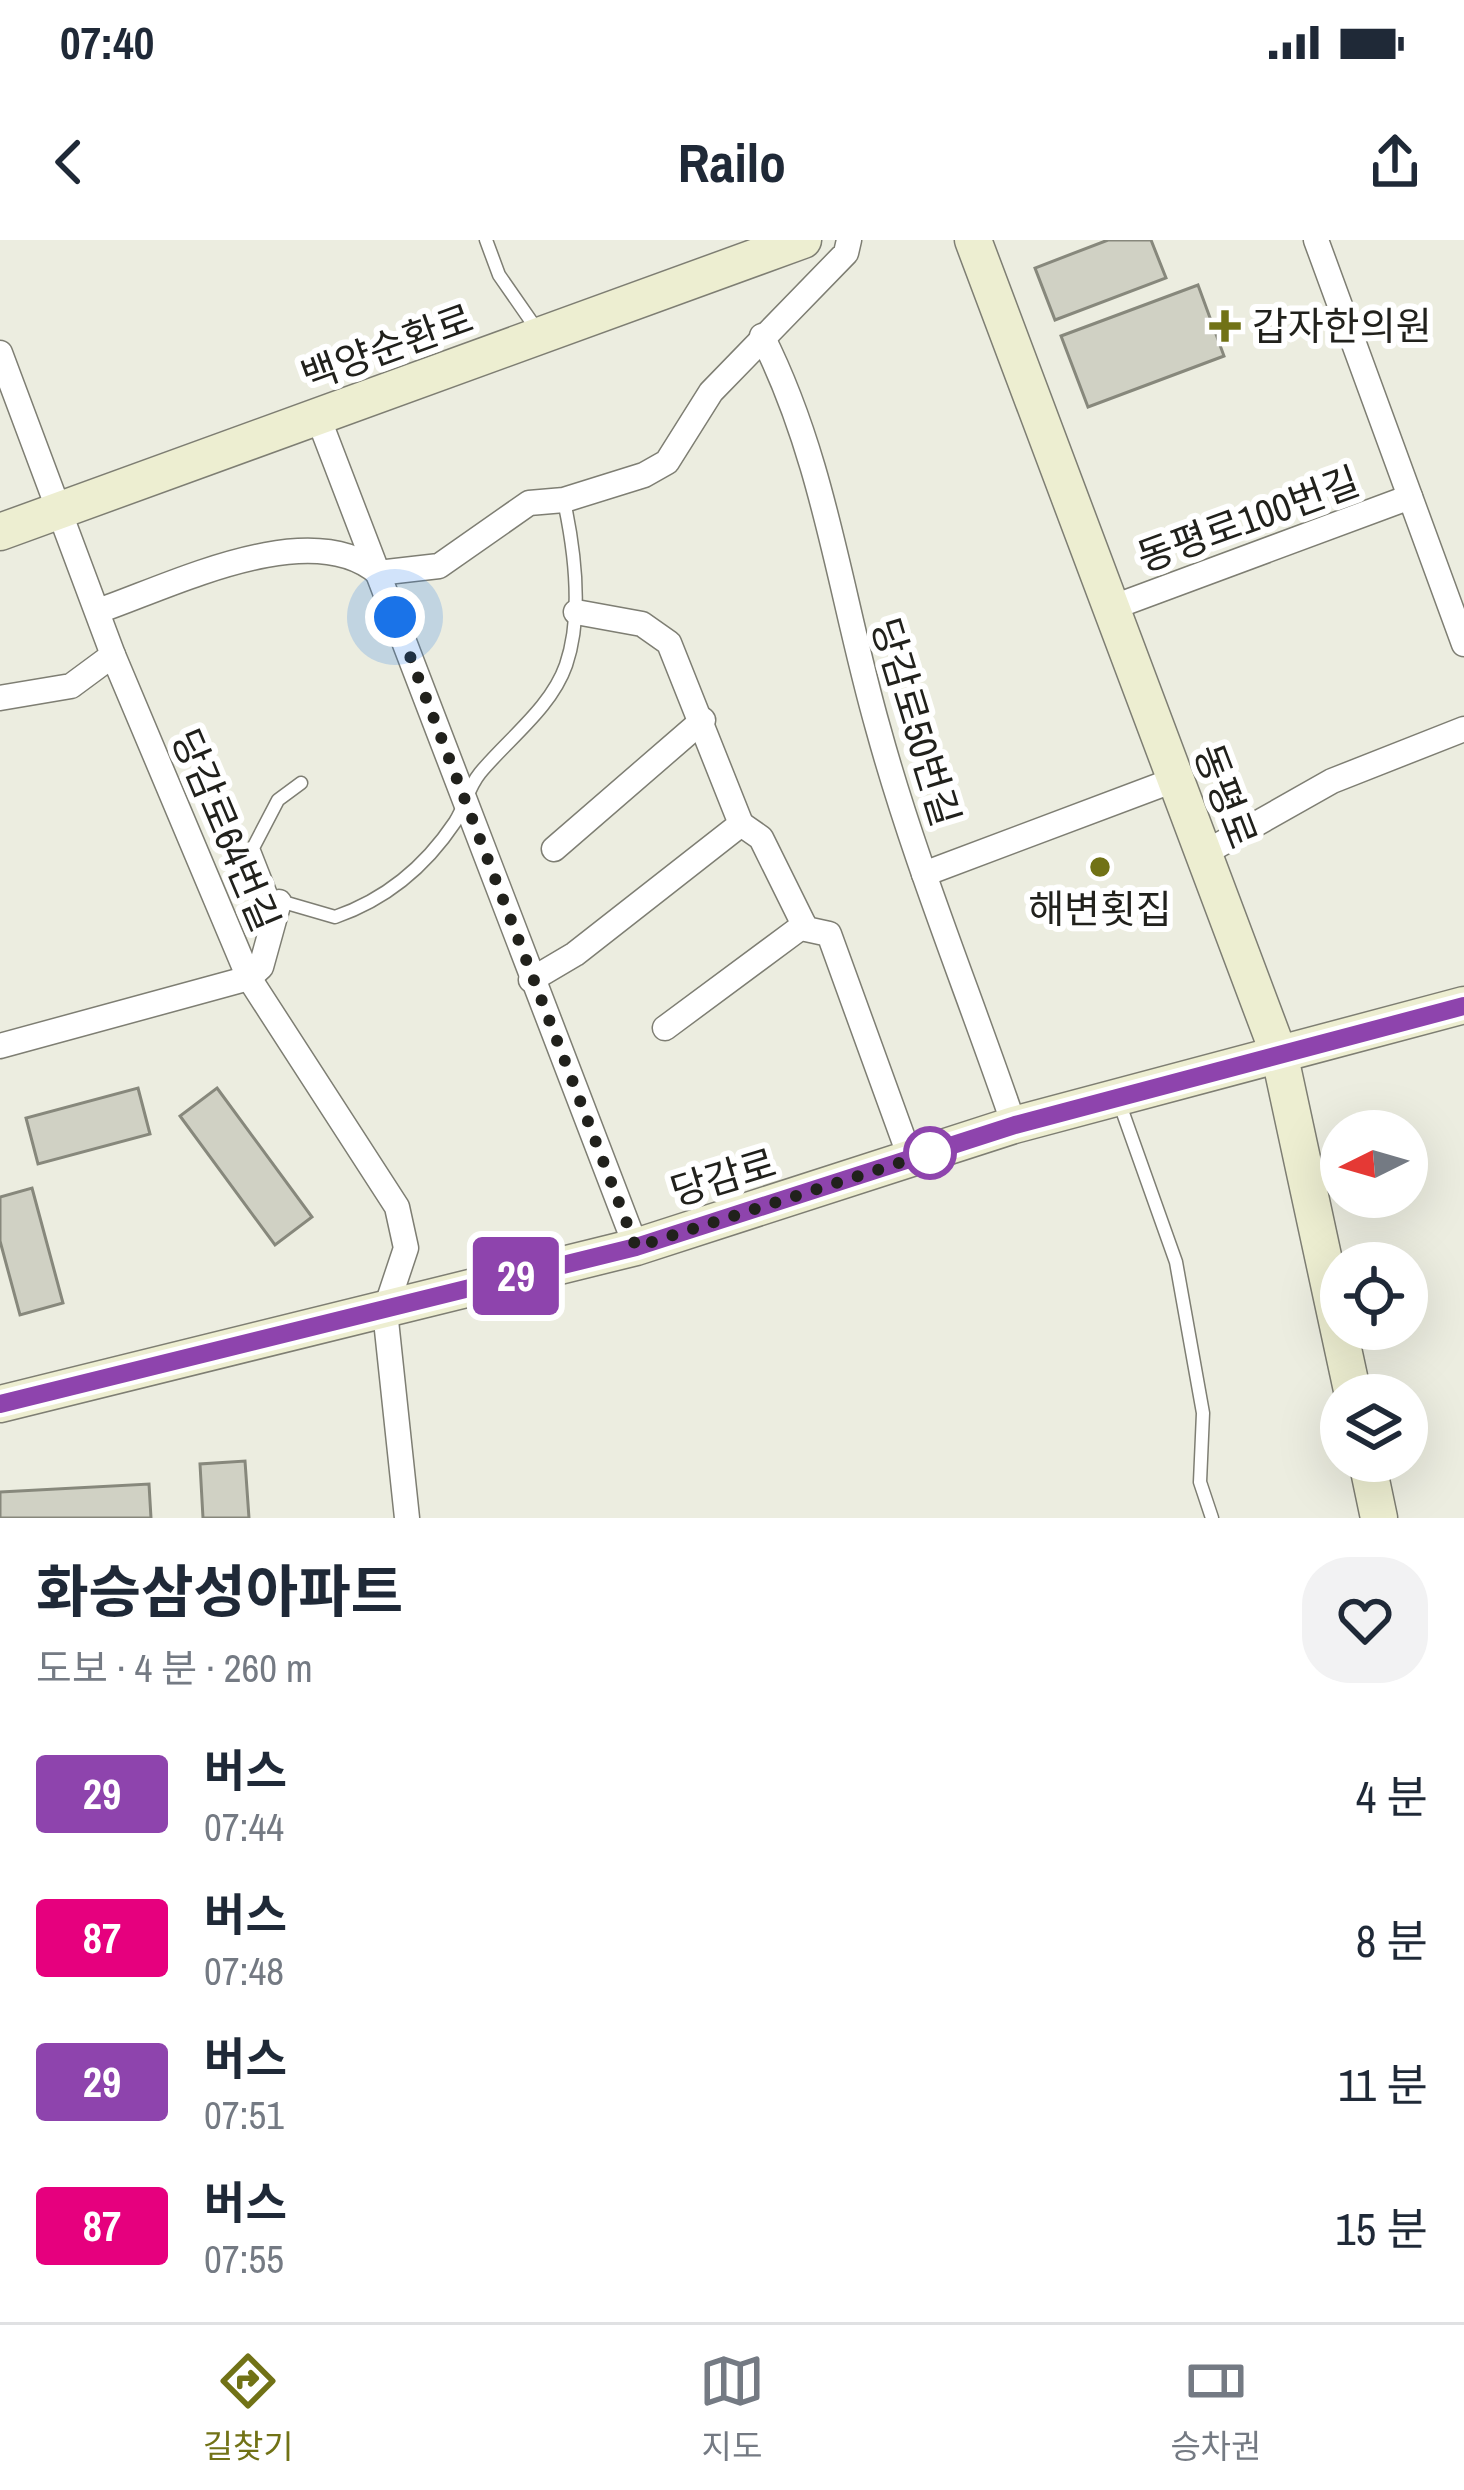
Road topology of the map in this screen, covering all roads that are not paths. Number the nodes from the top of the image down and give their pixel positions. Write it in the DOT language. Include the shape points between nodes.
graph roads {
  1 [pos="486,240"];
  2 [pos="803,240"];
  3 [pos="849,240"];
  4 [pos="973,240"];
  5 [pos="1316,240"];
  6 [pos="540,335"];
  7 [pos="762,336"];
  8 [pos="0,353"];
  9 [pos="318,417"];
  10 [pos="1410,497"];
  11 [pos="564,500"];
  12 [pos="59,512"];
  13 [pos="0,532"];
  14 [pos="378,573"];
  15 [pos="1111,608"];
  16 [pos="98,611"];
  17 [pos="576,612"];
  18 [pos="1464,644"];
  19 [pos="113,655"];
  20 [pos="0,698"];
  21 [pos="703,720"];
  22 [pos="1464,729"];
  23 [pos="1174,779"];
  24 [pos="301,783"];
  25 [pos="465,793"];
  26 [pos="741,824"];
  27 [pos="554,849"];
  28 [pos="1203,854"];
  29 [pos="923,874"];
  30 [pos="279,902"];
  31 [pos="804,926"];
  32 [pos="249,978"];
  33 [pos="531,980"];
  34 [pos="1464,1006"];
  35 [pos="665,1028"];
  36 [pos="0,1046"];
  37 [pos="1280,1057"];
  38 [pos="1118,1098"];
  39 [pos="1015,1125"];
  40 [pos="911,1160"];
  41 [pos="636,1247"];
  42 [pos="385,1311"];
  43 [pos="1348,1374"];
  44 [pos="0,1404"];
  45 [pos="1371,1482"];
  46 [pos="407,1518"];
  47 [pos="1212,1518"];
  48 [pos="1379,1518"];
  1 -- 6 [label="lane"];
  2 -- 6 [label="main road, 백양순환로"];
  3 -- 7 [label="street" via="846,253"];
  4 -- 15 [label="main road, 동평로"];
  5 -- 10 [label="street"];
  6 -- 9 [label="main road, 백양순환로"];
  7 -- 11 [label="street" via="711,392 667,462"];
  7 -- 29 [label="street, 당감로50번길" via="813,454 845,611"];
  8 -- 12 [label="street, 당감로64번길"];
  9 -- 12 [label="main road, 백양순환로"];
  9 -- 14 [label="street"];
  10 -- 15 [label="street, 동평로100번길"];
  10 -- 18 [label="street"];
  11 -- 14 [label="street" via="529,503 439,566"];
  11 -- 17 [label="lane"];
  12 -- 13 [label="main road, 백양순환로"];
  12 -- 16 [label="street, 당감로64번길"];
  14 -- 16 [label="street" via="362,560 312,550 266,554"];
  14 -- 25 [label="street"];
  15 -- 23 [label="main road, 동평로"];
  16 -- 19 [label="street, 당감로64번길"];
  17 -- 21 [label="street" via="642,624 669,643"];
  17 -- 25 [label="lane" via="557,685"];
  19 -- 20 [label="street" via="70,686"];
  19 -- 32 [label="street, 당감로64번길"];
  21 -- 26 [label="street"];
  21 -- 27 [label="street"];
  22 -- 28 [label="street" via="1332,781"];
  23 -- 28 [label="main road, 동평로"];
  23 -- 29 [label="street"];
  24 -- 30 [label="lane" via="278,800 254,848"];
  25 -- 30 [label="lane" via="455,822 388,893 330,917"];
  25 -- 33 [label="street"];
  26 -- 31 [label="street" via="761,838"];
  26 -- 33 [label="street"];
  28 -- 37 [label="main road, 동평로"];
  29 -- 39 [label="street, 당감로50번길"];
  30 -- 32 [label="street" via="261,968"];
  31 -- 35 [label="street"];
  31 -- 40 [label="street" via="830,934"];
  32 -- 36 [label="street"];
  32 -- 42 [label="street, 당감로64번길" via="398,1207 406,1248"];
  33 -- 41 [label="street"];
  34 -- 37 [label="main road, 당감로"];
  37 -- 38 [label="main road, 당감로"];
  37 -- 43 [label="main road, 동평로"];
  38 -- 39 [label="main road, 당감로"];
  38 -- 47 [label="lane" via="1176,1262 1203,1413 1200,1482"];
  39 -- 40 [label="main road, 당감로"];
  40 -- 41 [label="main road, 당감로"];
  41 -- 42 [label="main road, 당감로"];
  42 -- 44 [label="main road, 당감로"];
  42 -- 46 [label="street"];
  45 -- 48 [label="main road"];
}
